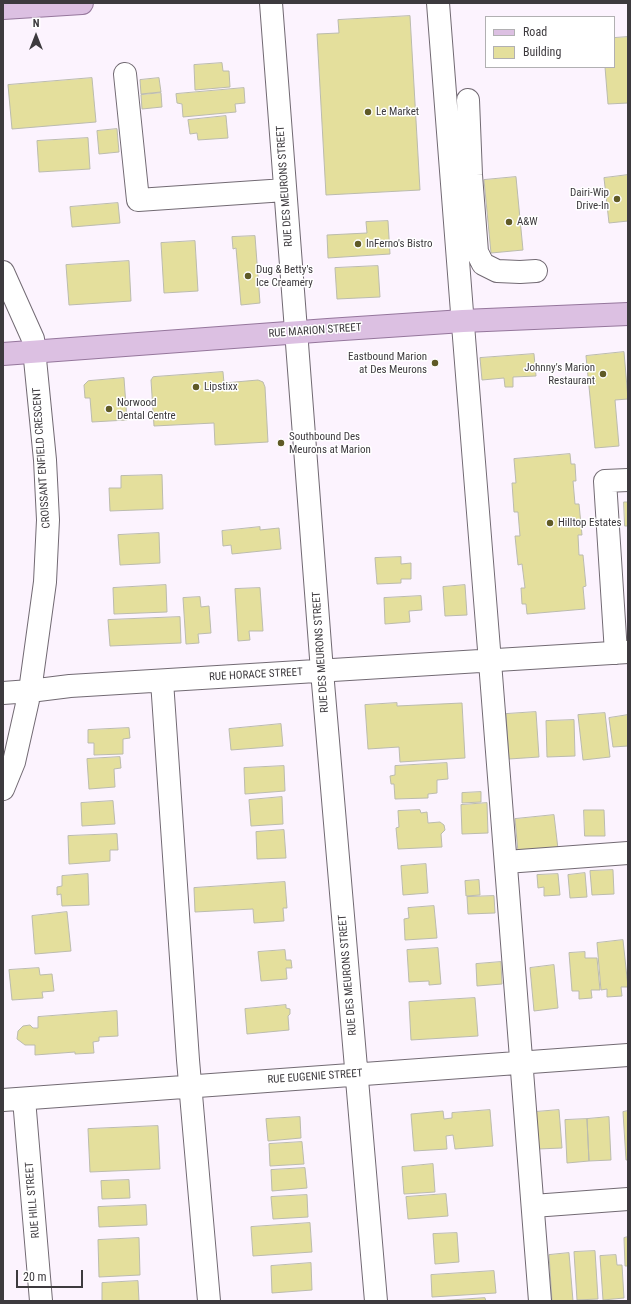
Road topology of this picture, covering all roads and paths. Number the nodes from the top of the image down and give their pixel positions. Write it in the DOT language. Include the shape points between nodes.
graph roads {
  1 [pos="82,3"];
  2 [pos="271,3"];
  3 [pos="438,3"];
  4 [pos="3,8"];
  5 [pos="125,74"];
  6 [pos="468,100"];
  7 [pos="286,190"];
  8 [pos="536,271"];
  9 [pos="3,272"];
  10 [pos="628,314"];
  11 [pos="463,321"];
  12 [pos="297,332"];
  13 [pos="35,352"];
  14 [pos="3,354"];
  15 [pos="628,480"];
  16 [pos="622,653"];
  17 [pos="490,661"];
  18 [pos="322,671"];
  19 [pos="162,681"];
  20 [pos="30,691"];
  21 [pos="3,693"];
  22 [pos="3,789"];
  23 [pos="628,853"];
  24 [pos="506,862"];
  25 [pos="628,1055"];
  26 [pos="520,1063"];
  27 [pos="357,1074"];
  28 [pos="190,1086"];
  29 [pos="24,1099"];
  30 [pos="3,1100"];
  31 [pos="628,1199"];
  32 [pos="532,1206"];
  33 [pos="41,1301"];
  34 [pos="209,1301"];
  35 [pos="376,1301"];
  36 [pos="540,1301"];
  1 -- 4 [label="main road"];
  2 -- 7 [label="street, RUE DES MEURONS STREET"];
  3 -- 11 [label="street"];
  5 -- 7 [label="street" via="138,200"];
  6 -- 8 [label="street" via="477,252 483,264 497,271"];
  7 -- 12 [label="street, RUE DES MEURONS STREET"];
  9 -- 13 [label="street, CROISSANT ENFIELD CRESCENT" via="33,339"];
  10 -- 11 [label="main road, RUE MARION STREET"];
  11 -- 12 [label="main road, RUE MARION STREET"];
  11 -- 17 [label="street"];
  12 -- 13 [label="main road, RUE MARION STREET"];
  12 -- 18 [label="street, RUE DES MEURONS STREET"];
  13 -- 14 [label="main road, RUE MARION STREET"];
  13 -- 20 [label="street, CROISSANT ENFIELD CRESCENT" via="48,520 45,582"];
  15 -- 16 [label="street" via="605,481"];
  16 -- 17 [label="street, RUE HORACE STREET"];
  17 -- 18 [label="street, RUE HORACE STREET"];
  17 -- 24 [label="street"];
  18 -- 19 [label="street, RUE HORACE STREET"];
  18 -- 27 [label="street, RUE DES MEURONS STREET"];
  19 -- 20 [label="street, RUE HORACE STREET"];
  19 -- 28 [label="street"];
  20 -- 21 [label="street, RUE HORACE STREET"];
  20 -- 22 [label="street, CROISSANT ENFIELD CRESCENT" via="14,762"];
  23 -- 24 [label="street"];
  24 -- 26 [label="street"];
  25 -- 26 [label="street, RUE EUGENIE STREET"];
  26 -- 27 [label="street, RUE EUGENIE STREET"];
  26 -- 32 [label="street"];
  27 -- 28 [label="street, RUE EUGENIE STREET"];
  27 -- 35 [label="street, RUE DES MEURONS STREET"];
  28 -- 29 [label="street, RUE EUGENIE STREET"];
  28 -- 34 [label="street"];
  29 -- 30 [label="street, RUE EUGENIE STREET"];
  29 -- 33 [label="street, RUE HILL STREET"];
  31 -- 32 [label="street"];
  32 -- 36 [label="street"];
}
